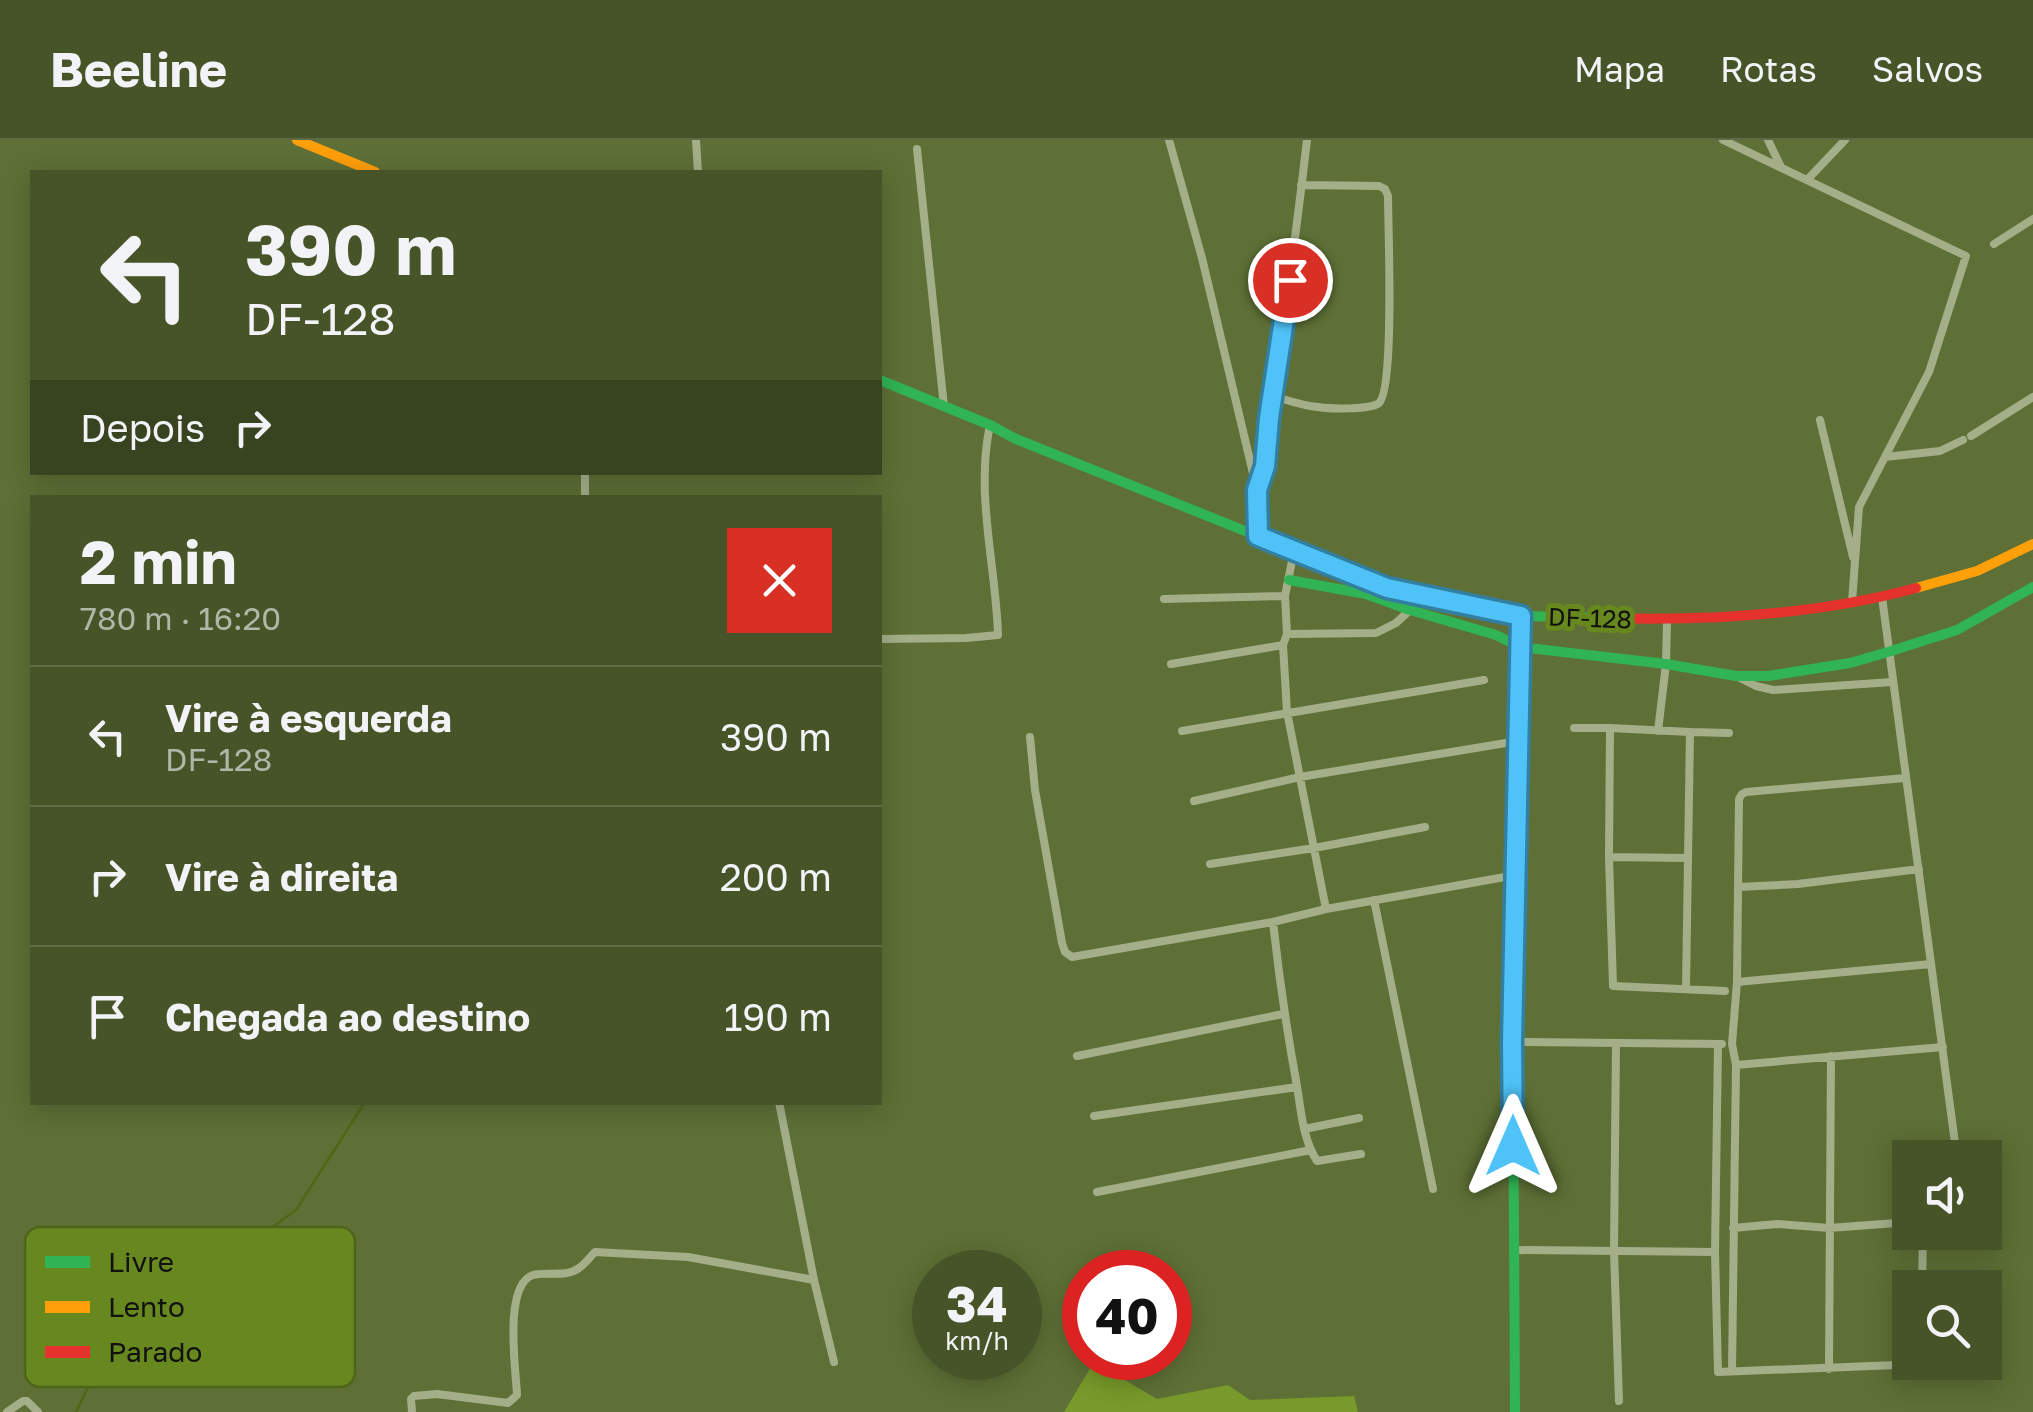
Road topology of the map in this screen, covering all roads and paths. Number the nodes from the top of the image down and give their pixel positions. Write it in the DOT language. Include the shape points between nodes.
graph roads {
  1 [pos="297,140"];
  2 [pos="696,140"];
  3 [pos="1169,140"];
  4 [pos="1307,140"];
  5 [pos="1723,140"];
  6 [pos="1768,140"];
  7 [pos="1845,140"];
  8 [pos="917,149"];
  9 [pos="1781,167"];
  10 [pos="371,170"];
  11 [pos="698,170"];
  12 [pos="1807,180"];
  13 [pos="1302,186"];
  14 [pos="2033,219"];
  15 [pos="1994,244"];
  16 [pos="882,381"];
  17 [pos="1273,396"];
  18 [pos="2033,397"];
  19 [pos="944,407"];
  20 [pos="1820,420"];
  21 [pos="990,425"];
  22 [pos="1885,457"];
  23 [pos="1257,490"];
  24 [pos="1258,536"];
  25 [pos="2033,544"];
  26 [pos="1294,551"];
  27 [pos="1855,564"];
  28 [pos="1289,580"];
  29 [pos="2033,587"];
  30 [pos="1286,596"];
  31 [pos="1882,596"];
  32 [pos="1164,599"];
  33 [pos="1852,602"];
  34 [pos="1410,610"];
  35 [pos="1521,616"];
  36 [pos="1667,620"];
  37 [pos="1287,634"];
  38 [pos="882,639"];
  39 [pos="1284,646"];
  40 [pos="1520,647"];
  41 [pos="1888,652"];
  42 [pos="1171,664"];
  43 [pos="1666,664"];
  44 [pos="1736,676"];
  45 [pos="1484,680"];
  46 [pos="1892,682"];
  47 [pos="1287,712"];
  48 [pos="1574,728"];
  49 [pos="1610,728"];
  50 [pos="1182,730"];
  51 [pos="1658,730"];
  52 [pos="1690,732"];
  53 [pos="1729,733"];
  54 [pos="1030,737"];
  55 [pos="1518,741"];
  56 [pos="1300,777"];
  57 [pos="1905,778"];
  58 [pos="1194,801"];
  59 [pos="1425,827"];
  60 [pos="1314,848"];
  61 [pos="1609,856"];
  62 [pos="1688,858"];
  63 [pos="1210,864"];
  64 [pos="1919,869"];
  65 [pos="1516,875"];
  66 [pos="1738,887"];
  67 [pos="1374,900"];
  68 [pos="1326,908"];
  69 [pos="1273,922"];
  70 [pos="1931,964"];
  71 [pos="1737,982"];
  72 [pos="1686,988"];
  73 [pos="1726,991"];
  74 [pos="1284,1014"];
  75 [pos="1512,1042"];
  76 [pos="1616,1044"];
  77 [pos="1718,1044"];
  78 [pos="1732,1044"];
  79 [pos="1943,1047"];
  80 [pos="1077,1056"];
  81 [pos="1831,1056"];
  82 [pos="1736,1065"];
  83 [pos="1297,1087"];
  84 [pos="780,1105"];
  85 [pos="1094,1116"];
  86 [pos="1359,1118"];
  87 [pos="1304,1129"];
  88 [pos="1956,1140"];
  89 [pos="1311,1150"];
  90 [pos="1361,1154"];
  91 [pos="1433,1190"];
  92 [pos="1097,1192"];
  93 [pos="1892,1223"];
  94 [pos="1732,1228"];
  95 [pos="1829,1228"];
  96 [pos="1513,1250"];
  97 [pos="1614,1251"];
  98 [pos="1716,1252"];
  99 [pos="814,1280"];
  100 [pos="834,1362"];
  101 [pos="1892,1366"];
  102 [pos="1829,1369"];
  103 [pos="1732,1370"];
  104 [pos="1619,1401"];
  105 [pos="1516,1411"];
  106 [pos="7,1412"];
  107 [pos="38,1412"];
  108 [pos="412,1412"];
  1 -- 10 [label="street"];
  2 -- 11 [label="street"];
  3 -- 23 [label="street"];
  4 -- 13 [label="street"];
  5 -- 9 [label="street"];
  6 -- 9 [label="street"];
  7 -- 12 [label="street"];
  8 -- 19 [label="street"];
  9 -- 12 [label="street"];
  12 -- 22 [label="street" via="1966,256 1929,372"];
  13 -- 17 [label="street"];
  13 -- 17 [label="street" via="1385,188 1384,396 1370,407 1318,408"];
  14 -- 15 [label="street"];
  16 -- 19 [label="street, DF-128 / DF-128"];
  17 -- 23 [label="street"];
  18 -- 22 [label="street" via="1940,451"];
  19 -- 21 [label="street, DF-128 / DF-128"];
  20 -- 27 [label="street"];
  21 -- 24 [label="street, DF-128 / DF-128"];
  21 -- 38 [label="street" via="985,490 998,635"];
  22 -- 27 [label="street" via="1859,508"];
  23 -- 24 [label="street"];
  24 -- 26 [label="street, DF-128 / DF-128"];
  25 -- 31 [label="street, DF-128 / DF-128" via="1977,571"];
  26 -- 28 [label="street"];
  26 -- 35 [label="street, DF-128 / DF-128" via="1387,588"];
  27 -- 33 [label="street"];
  28 -- 30 [label="street"];
  28 -- 34 [label="street"];
  29 -- 41 [label="street" via="1956,630"];
  30 -- 32 [label="street"];
  30 -- 37 [label="street"];
  31 -- 33 [label="street, DF-128 / DF-128"];
  31 -- 41 [label="street"];
  33 -- 36 [label="street, DF-128 / DF-128"];
  34 -- 37 [label="street" via="1376,633"];
  34 -- 40 [label="street"];
  35 -- 36 [label="street, DF-128 / DF-128"];
  35 -- 40 [label="street"];
  36 -- 43 [label="street"];
  37 -- 39 [label="street"];
  39 -- 42 [label="street"];
  39 -- 47 [label="street"];
  40 -- 43 [label="street"];
  40 -- 55 [label="street"];
  41 -- 44 [label="street"];
  41 -- 46 [label="street"];
  43 -- 44 [label="street"];
  43 -- 51 [label="street"];
  44 -- 46 [label="street" via="1773,690"];
  45 -- 47 [label="street"];
  46 -- 57 [label="street"];
  47 -- 50 [label="street"];
  47 -- 56 [label="street"];
  48 -- 49 [label="street"];
  49 -- 51 [label="street"];
  49 -- 61 [label="street"];
  51 -- 52 [label="street"];
  52 -- 53 [label="street"];
  52 -- 62 [label="street"];
  54 -- 69 [label="street" via="1065,952 1072,957"];
  55 -- 56 [label="street"];
  55 -- 65 [label="street"];
  56 -- 58 [label="street"];
  56 -- 60 [label="street"];
  57 -- 64 [label="street"];
  57 -- 66 [label="street" via="1742,794"];
  59 -- 60 [label="street"];
  60 -- 63 [label="street"];
  60 -- 68 [label="street"];
  61 -- 62 [label="street"];
  61 -- 72 [label="street" via="1613,986"];
  62 -- 72 [label="street"];
  64 -- 66 [label="street"];
  64 -- 70 [label="street"];
  65 -- 67 [label="street"];
  65 -- 75 [label="street"];
  66 -- 71 [label="street"];
  67 -- 68 [label="street"];
  67 -- 91 [label="street"];
  68 -- 69 [label="street"];
  69 -- 74 [label="street"];
  70 -- 71 [label="street"];
  70 -- 79 [label="street"];
  71 -- 78 [label="street"];
  72 -- 73 [label="street"];
  74 -- 80 [label="street"];
  74 -- 83 [label="street"];
  75 -- 76 [label="street"];
  75 -- 96 [label="street"];
  76 -- 77 [label="street"];
  76 -- 97 [label="street"];
  77 -- 78 [label="street"];
  77 -- 98 [label="street"];
  78 -- 82 [label="street"];
  79 -- 81 [label="street"];
  79 -- 88 [label="street"];
  81 -- 82 [label="street"];
  81 -- 95 [label="street"];
  82 -- 94 [label="street"];
  83 -- 85 [label="street"];
  83 -- 87 [label="street"];
  84 -- 99 [label="street"];
  86 -- 87 [label="street"];
  87 -- 89 [label="street"];
  89 -- 90 [label="street" via="1317,1162"];
  89 -- 92 [label="street"];
  93 -- 95 [label="street"];
  94 -- 95 [label="street"];
  94 -- 103 [label="street"];
  95 -- 102 [label="street"];
  96 -- 97 [label="street"];
  96 -- 105 [label="street"];
  97 -- 98 [label="street"];
  97 -- 104 [label="street"];
  98 -- 103 [label="street" via="1718,1372"];
  99 -- 100 [label="street"];
  99 -- 108 [label="street" via="688,1257 596,1252 578,1270 524,1281 513,1314 514,1399 414,1396"];
  101 -- 102 [label="street"];
  102 -- 103 [label="street"];
  106 -- 107 [label="street" via="23,1401"];
}
